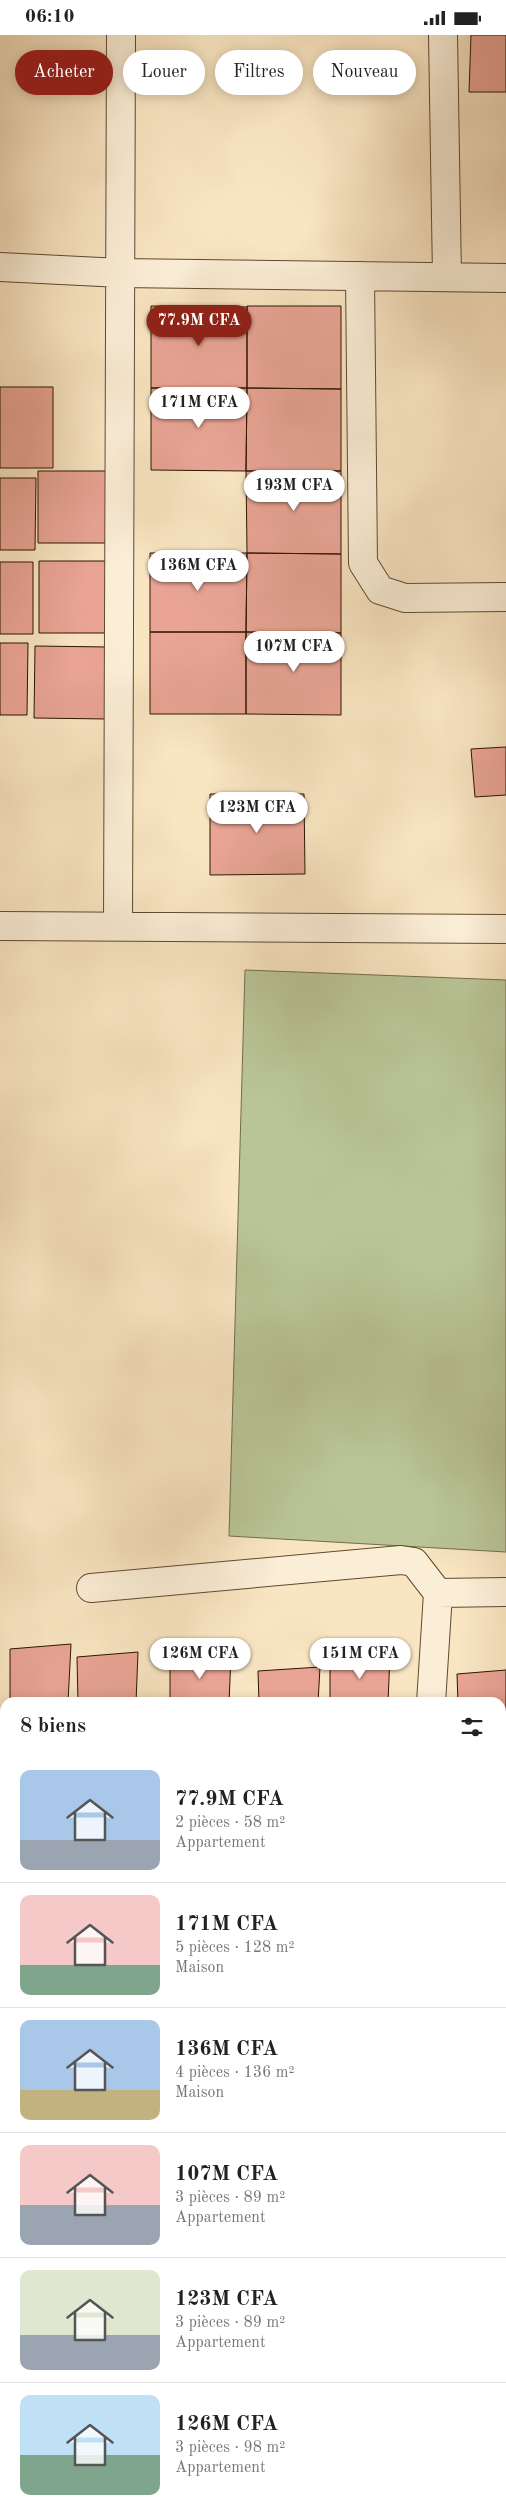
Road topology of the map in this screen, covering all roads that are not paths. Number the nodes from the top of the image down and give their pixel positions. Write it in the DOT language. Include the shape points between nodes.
graph roads {
  1 [pos="121,35"];
  2 [pos="443,35"];
  3 [pos="0,267"];
  4 [pos="120,273"];
  5 [pos="360,276"];
  6 [pos="447,277"];
  7 [pos="506,278"];
  8 [pos="506,597"];
  9 [pos="118,925"];
  10 [pos="0,926"];
  11 [pos="506,929"];
  12 [pos="91,1588"];
  13 [pos="506,1592"];
  14 [pos="438,1593"];
  15 [pos="431,1697"];
  1 -- 4 [label="street"];
  2 -- 6 [label="street"];
  3 -- 4 [label="street"];
  4 -- 5 [label="street"];
  4 -- 9 [label="street"];
  5 -- 6 [label="street"];
  5 -- 8 [label="street" via="363,563 380,590 405,598"];
  6 -- 7 [label="street"];
  9 -- 10 [label="street"];
  9 -- 11 [label="street"];
  12 -- 14 [label="street" via="401,1559 414,1562"];
  13 -- 14 [label="street"];
  14 -- 15 [label="street"];
}
